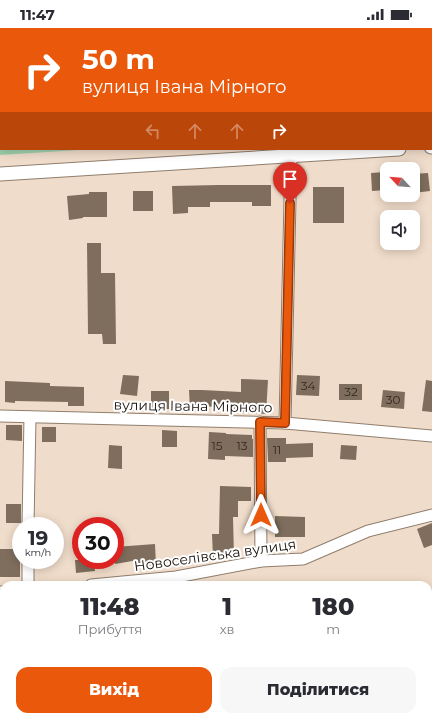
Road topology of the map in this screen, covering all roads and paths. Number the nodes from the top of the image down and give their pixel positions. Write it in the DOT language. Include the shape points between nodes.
graph roads {
  1 [pos="381,150"];
  2 [pos="291,155"];
  3 [pos="0,174"];
  4 [pos="0,416"];
  5 [pos="30,417"];
  6 [pos="260,422"];
  7 [pos="285,423"];
  8 [pos="432,436"];
  9 [pos="432,515"];
  10 [pos="28,517"];
  11 [pos="261,561"];
  12 [pos="28,569"];
  13 [pos="28,581"];
  14 [pos="134,581"];
  1 -- 2 [label="street"];
  2 -- 3 [label="street"];
  2 -- 7 [label="street"];
  4 -- 5 [label="street, вулиця Івана Мірного"];
  5 -- 6 [label="street, вулиця Івана Мірного"];
  5 -- 10 [label="street"];
  6 -- 7 [label="street, вулиця Івана Мірного"];
  6 -- 11 [label="street"];
  7 -- 8 [label="street, вулиця Івана Мірного"];
  9 -- 11 [label="street, Новоселівська вулиця" via="368,531 303,559"];
  11 -- 14 [label="street, Новоселівська вулиця" via="176,577"];
  12 -- 13 [label="street"];
}
